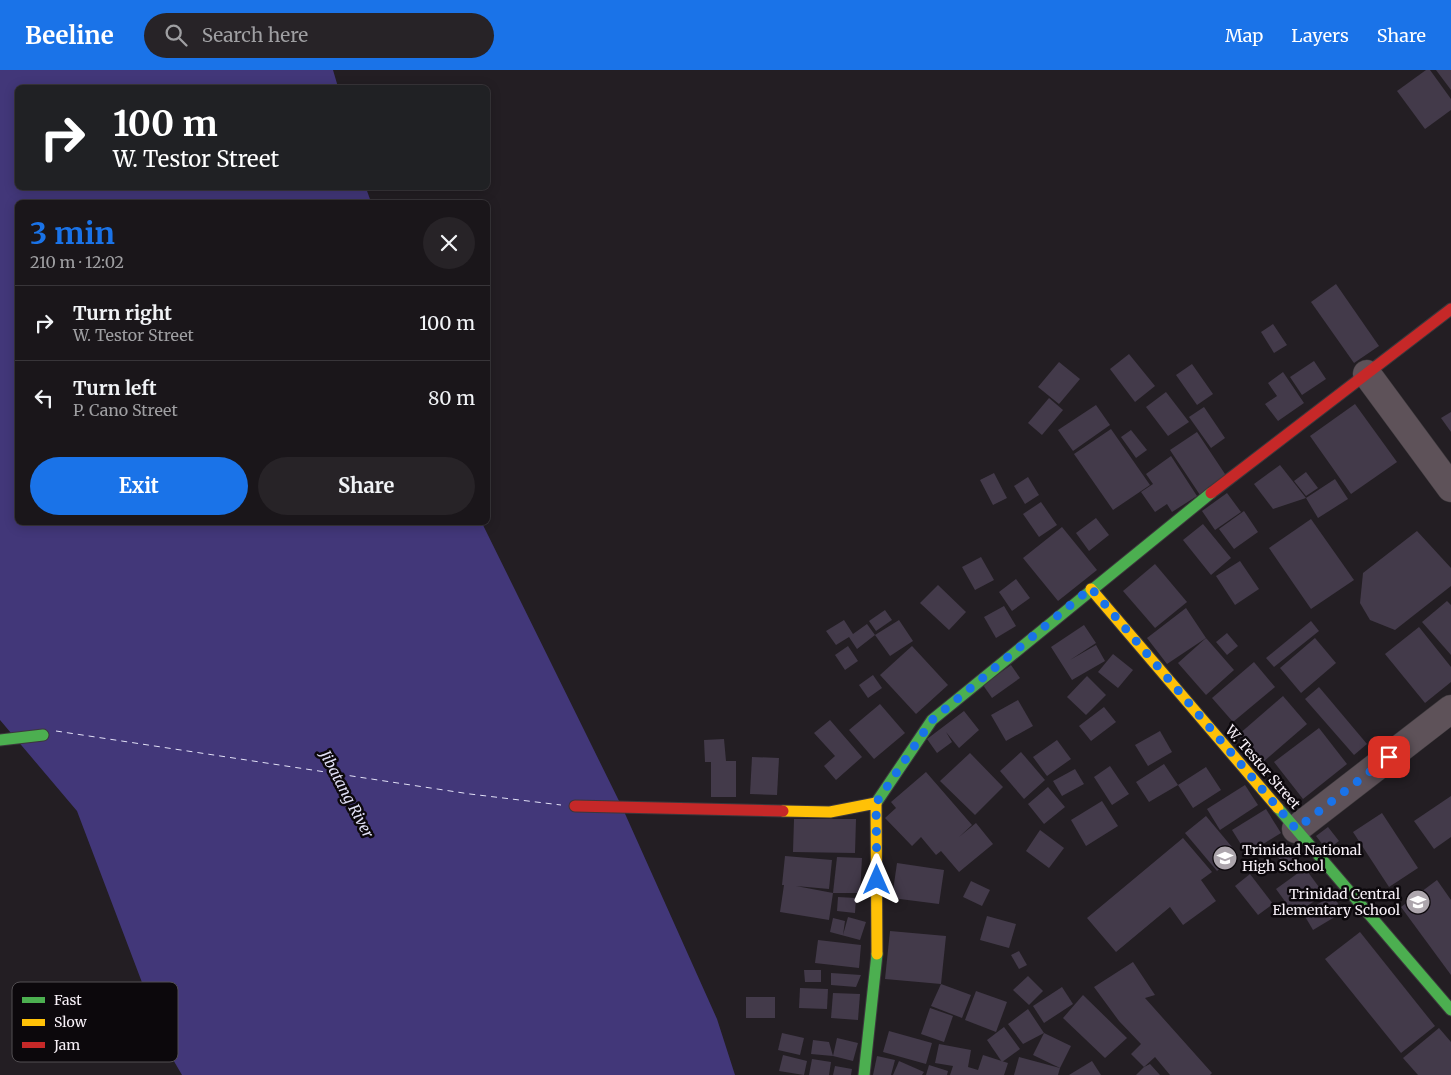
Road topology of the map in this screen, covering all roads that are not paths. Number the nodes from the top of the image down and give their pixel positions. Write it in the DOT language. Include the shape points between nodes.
graph roads {
  1 [pos="1451,309"];
  2 [pos="1367,374"];
  3 [pos="1451,488"];
  4 [pos="1091,588"];
  5 [pos="1451,710"];
  6 [pos="43,735"];
  7 [pos="0,740"];
  8 [pos="876,803"];
  9 [pos="575,806"];
  10 [pos="1296,829"];
  11 [pos="1451,1010"];
  12 [pos="864,1075"];
  1 -- 2 [label="street"];
  2 -- 3 [label="street"];
  2 -- 4 [label="street"];
  4 -- 8 [label="street" via="932,720"];
  4 -- 10 [label="street, W. Testor Street"];
  5 -- 10 [label="street"];
  6 -- 7 [label="street"];
  8 -- 9 [label="street" via="830,812"];
  8 -- 12 [label="street" via="877,956"];
  10 -- 11 [label="street, W. Testor Street"];
}
